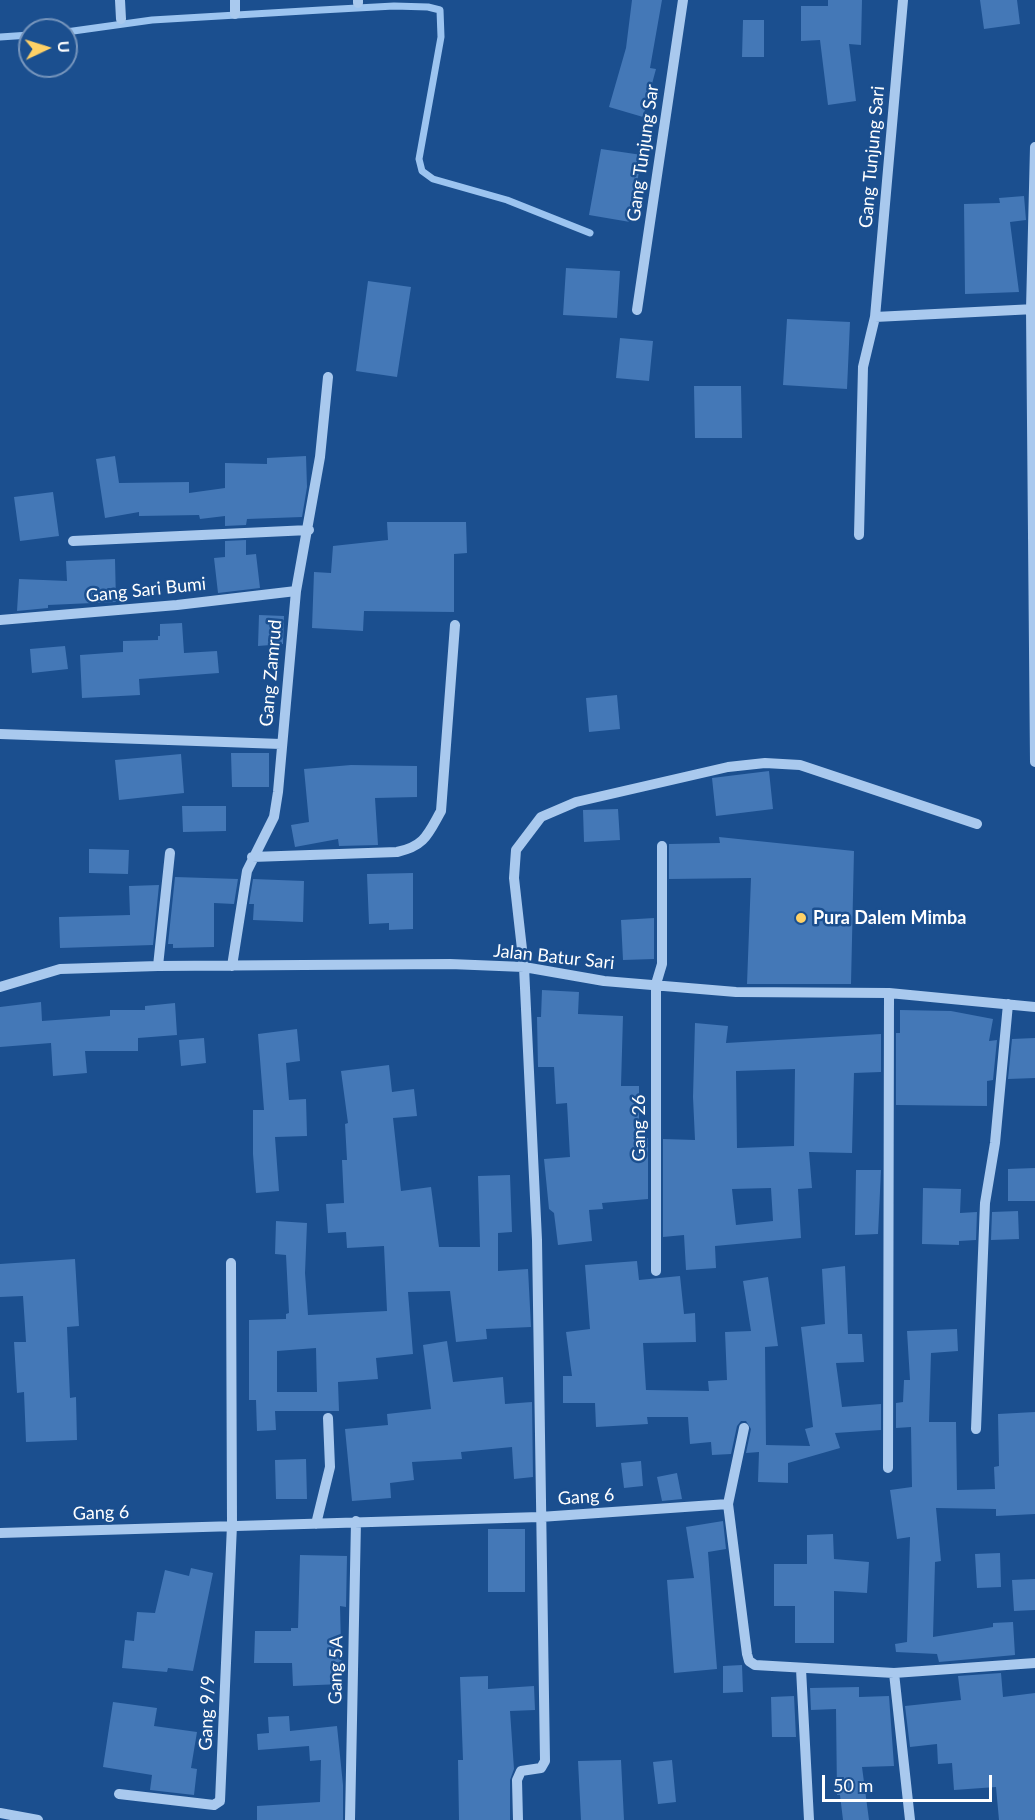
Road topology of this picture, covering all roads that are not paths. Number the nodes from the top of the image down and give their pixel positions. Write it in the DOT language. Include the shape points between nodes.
graph roads {
  1 [pos="120,0"];
  2 [pos="235,0"];
  3 [pos="683,0"];
  4 [pos="903,0"];
  5 [pos="235,14"];
  6 [pos="120,19"];
  7 [pos="1035,147"];
  8 [pos="1033,309"];
  9 [pos="637,310"];
  10 [pos="874,317"];
  11 [pos="328,377"];
  12 [pos="309,530"];
  13 [pos="859,535"];
  14 [pos="73,541"];
  15 [pos="296,591"];
  16 [pos="0,620"];
  17 [pos="455,625"];
  18 [pos="0,734"];
  19 [pos="281,744"];
  20 [pos="1035,762"];
  21 [pos="977,824"];
  22 [pos="662,846"];
  23 [pos="170,853"];
  24 [pos="252,857"];
  25 [pos="158,966"];
  26 [pos="232,966"];
  27 [pos="524,967"];
  28 [pos="656,984"];
  29 [pos="0,987"];
  30 [pos="889,993"];
  31 [pos="1008,1004"];
  32 [pos="1035,1007"];
  33 [pos="231,1263"];
  34 [pos="656,1271"];
  35 [pos="328,1418"];
  36 [pos="744,1428"];
  37 [pos="976,1429"];
  38 [pos="888,1468"];
  39 [pos="728,1504"];
  40 [pos="540,1517"];
  41 [pos="356,1521"];
  42 [pos="316,1524"];
  43 [pos="232,1525"];
  44 [pos="0,1533"];
  45 [pos="1035,1663"];
  46 [pos="801,1669"];
  47 [pos="894,1673"];
  48 [pos="119,1794"];
  49 [pos="0,1813"];
  50 [pos="38,1820"];
  51 [pos="350,1820"];
  52 [pos="518,1820"];
  53 [pos="809,1820"];
  54 [pos="910,1820"];
  1 -- 6 [label="street"];
  2 -- 5 [label="street"];
  3 -- 9 [label="street, Gang Tunjung Sar"];
  4 -- 10 [label="street, Gang Tunjung Sari"];
  7 -- 8 [label="street"];
  8 -- 10 [label="street"];
  8 -- 20 [label="street"];
  10 -- 13 [label="street, Gang Tunjung Sari" via="862,367"];
  11 -- 12 [label="street, Gang Zamrud"];
  12 -- 14 [label="street"];
  12 -- 15 [label="street, Gang Zamrud"];
  15 -- 16 [label="street, Gang Sari Bumi"];
  15 -- 19 [label="street, Gang Zamrud"];
  17 -- 24 [label="street" via="441,811 427,837 414,848 398,852"];
  18 -- 19 [label="street"];
  19 -- 24 [label="street, Gang Zamrud" via="274,817"];
  21 -- 27 [label="street" via="800,765 765,763 728,767 576,802 541,817 516,850 514,878"];
  22 -- 28 [label="street, Gang 26" via="662,964"];
  23 -- 25 [label="street"];
  24 -- 26 [label="street, Gang Zamrud"];
  25 -- 26 [label="street, Jalan Batur Sari"];
  25 -- 29 [label="street, Jalan Batur Sari" via="60,969"];
  26 -- 27 [label="street, Jalan Batur Sari"];
  27 -- 28 [label="street, Jalan Batur Sari" via="604,981"];
  27 -- 40 [label="street" via="537,1240"];
  28 -- 30 [label="street, Jalan Batur Sari" via="736,992"];
  28 -- 34 [label="street, Gang 26"];
  30 -- 31 [label="street, Jalan Batur Sari"];
  30 -- 38 [label="street"];
  31 -- 32 [label="street, Jalan Batur Sari"];
  31 -- 37 [label="street" via="995,1143 985,1203"];
  33 -- 43 [label="street"];
  35 -- 42 [label="street" via="330,1467"];
  36 -- 39 [label="street"];
  39 -- 40 [label="street, Gang 6"];
  39 -- 46 [label="street" via="749,1660 755,1665"];
  40 -- 41 [label="street, Gang 6"];
  40 -- 52 [label="street" via="545,1761 541,1768 521,1771 517,1780"];
  41 -- 42 [label="street, Gang 6"];
  41 -- 51 [label="street, Gang 5A"];
  42 -- 43 [label="street, Gang 6"];
  43 -- 44 [label="street, Gang 6"];
  43 -- 48 [label="street, Gang 9/9" via="220,1801 214,1805"];
  45 -- 47 [label="street"];
  46 -- 47 [label="street"];
  46 -- 53 [label="street"];
  47 -- 54 [label="street"];
  49 -- 50 [label="street"];
}
